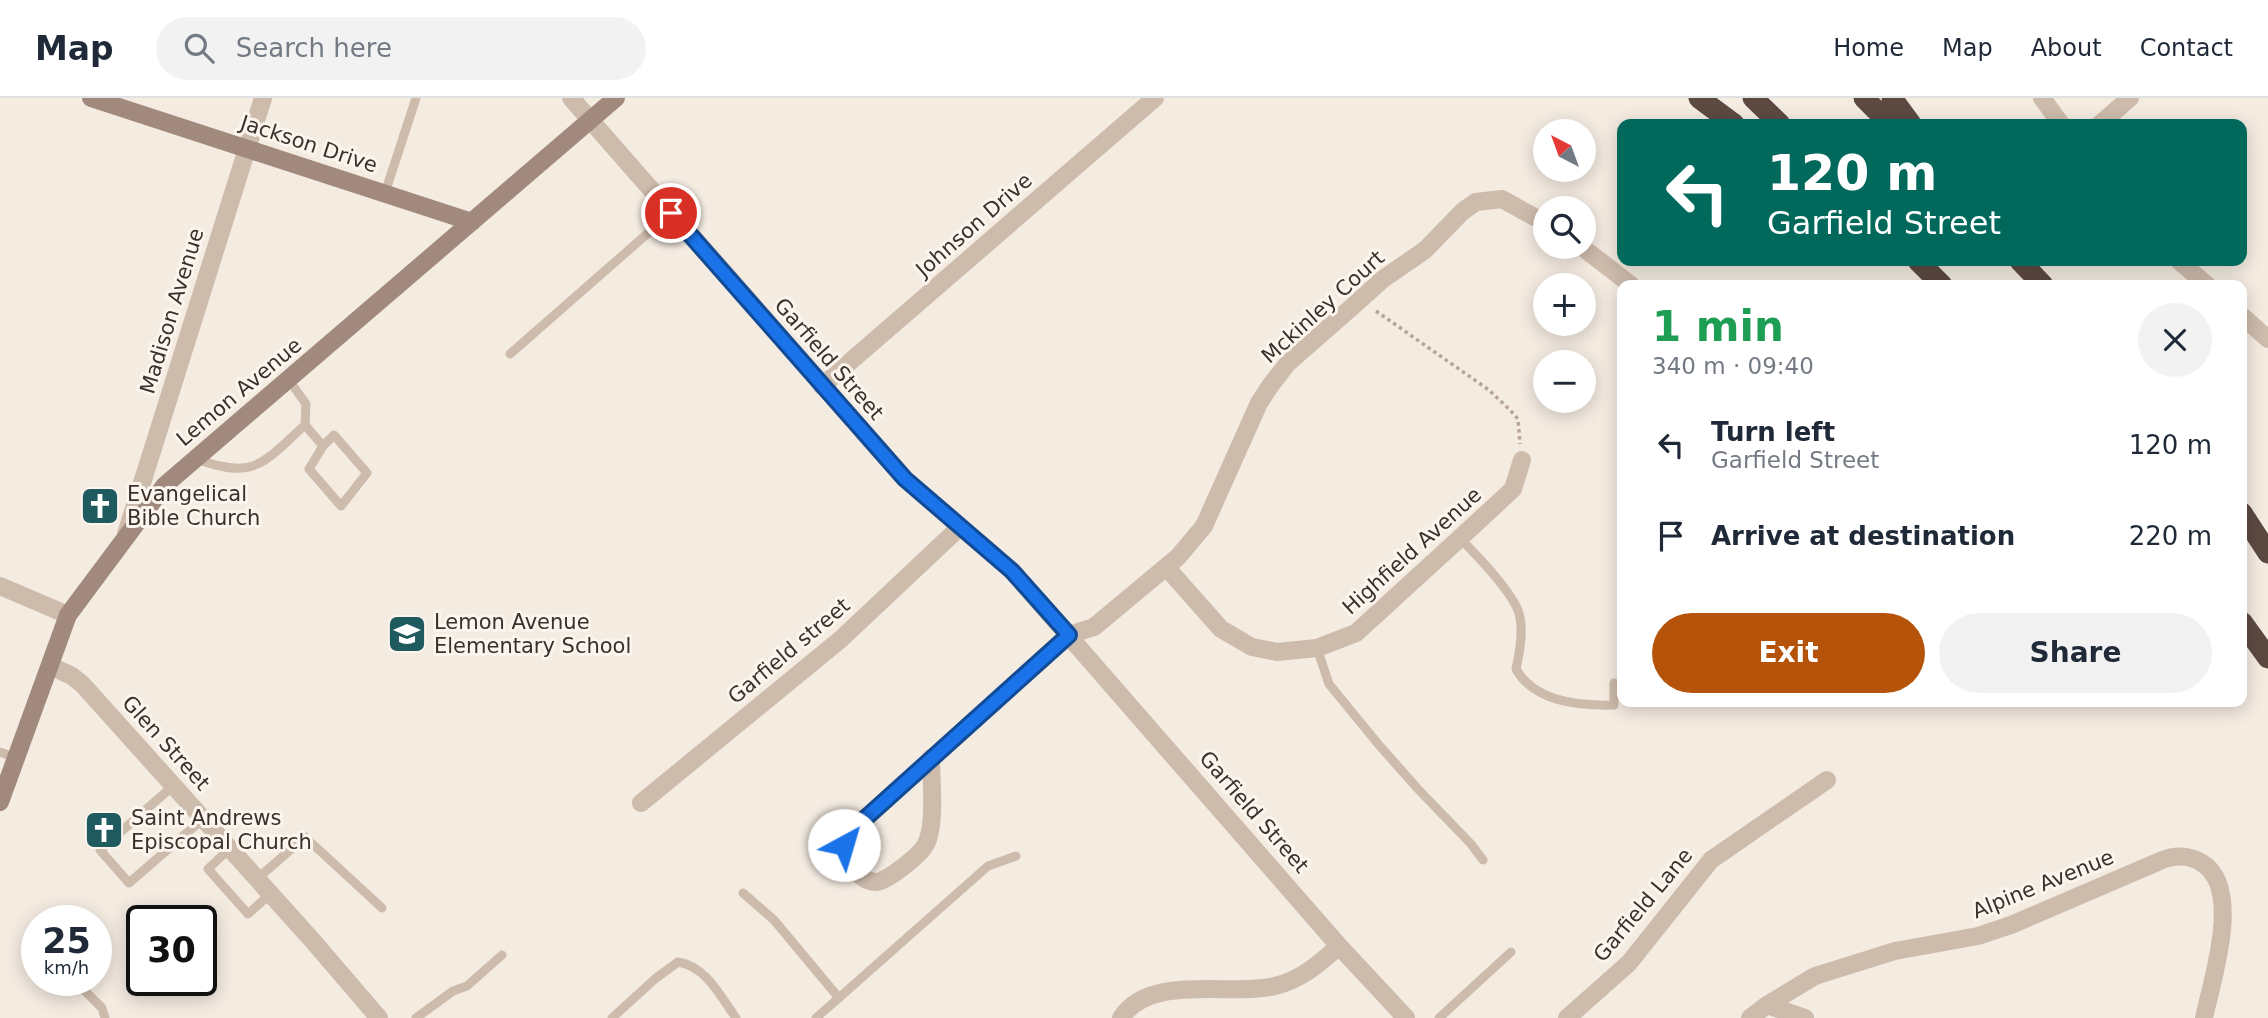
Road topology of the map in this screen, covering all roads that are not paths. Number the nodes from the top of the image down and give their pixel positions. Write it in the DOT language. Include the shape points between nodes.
graph roads {
  1 [pos="91,98"];
  2 [pos="264,98"];
  3 [pos="416,98"];
  4 [pos="571,98"];
  5 [pos="616,98"];
  6 [pos="1155,98"];
  7 [pos="1699,98"];
  8 [pos="1753,98"];
  9 [pos="1864,98"];
  10 [pos="1892,98"];
  11 [pos="2042,98"];
  12 [pos="2130,98"];
  13 [pos="1727,119"];
  14 [pos="1775,119"];
  15 [pos="1885,119"];
  16 [pos="1907,119"];
  17 [pos="2057,119"];
  18 [pos="2106,119"];
  19 [pos="590,120"];
  20 [pos="246,148"];
  21 [pos="385,193"];
  22 [pos="671,213"];
  23 [pos="1533,216"];
  24 [pos="472,222"];
  25 [pos="1596,258"];
  26 [pos="1923,266"];
  27 [pos="2025,266"];
  28 [pos="2185,266"];
  29 [pos="1625,280"];
  30 [pos="1937,280"];
  31 [pos="2038,280"];
  32 [pos="2201,280"];
  33 [pos="2247,321"];
  34 [pos="2268,340"];
  35 [pos="510,354"];
  36 [pos="289,380"];
  37 [pos="822,386"];
  38 [pos="305,425"];
  39 [pos="323,446"];
  40 [pos="195,458"];
  41 [pos="1522,460"];
  42 [pos="2247,521"];
  43 [pos="961,527"];
  44 [pos="125,537"];
  45 [pos="1460,538"];
  46 [pos="2268,553"];
  47 [pos="1167,568"];
  48 [pos="0,586"];
  49 [pos="68,615"];
  50 [pos="2247,629"];
  51 [pos="1069,635"];
  52 [pos="1317,648"];
  53 [pos="2268,658"];
  54 [pos="51,666"];
  55 [pos="1614,683"];
  56 [pos="8,755"];
  57 [pos="931,758"];
  58 [pos="1827,780"];
  59 [pos="174,785"];
  60 [pos="0,802"];
  61 [pos="641,803"];
  62 [pos="204,818"];
  63 [pos="230,848"];
  64 [pos="1016,856"];
  65 [pos="1483,860"];
  66 [pos="257,878"];
  67 [pos="743,892"];
  68 [pos="271,893"];
  69 [pos="382,908"];
  70 [pos="1339,946"];
  71 [pos="1511,952"];
  72 [pos="502,955"];
  73 [pos="90,996"];
  74 [pos="839,998"];
  75 [pos="1767,1004"];
  76 [pos="105,1018"];
  77 [pos="379,1018"];
  78 [pos="416,1018"];
  79 [pos="612,1018"];
  80 [pos="736,1018"];
  81 [pos="816,1018"];
  82 [pos="1121,1018"];
  83 [pos="1406,1018"];
  84 [pos="1439,1018"];
  85 [pos="1567,1018"];
  86 [pos="1750,1018"];
  87 [pos="1805,1018"];
  88 [pos="2204,1018"];
  1 -- 20 [label="main road, Jackson Drive"];
  2 -- 20 [label="street, Madison Avenue"];
  3 -- 21 [label="lane"];
  4 -- 19 [label="street, Garfield Street"];
  5 -- 19 [label="main road, Lemon Avenue"];
  6 -- 37 [label="street, Johnson Drive"];
  7 -- 13 [label="highway"];
  8 -- 14 [label="highway"];
  9 -- 15 [label="highway"];
  10 -- 16 [label="highway"];
  11 -- 17 [label="street"];
  12 -- 18 [label="street"];
  19 -- 22 [label="street, Garfield Street"];
  19 -- 24 [label="main road, Lemon Avenue"];
  20 -- 21 [label="main road, Jackson Drive"];
  20 -- 44 [label="street, Madison Avenue"];
  21 -- 24 [label="main road, Jackson Drive"];
  22 -- 35 [label="lane"];
  22 -- 37 [label="street, Garfield Street"];
  23 -- 47 [label="street, Mckinley Court" via="1502,199 1476,202 1426,250 1383,279 1288,363 1259,403 1204,526"];
  24 -- 36 [label="main road, Lemon Avenue"];
  25 -- 29 [label="street"];
  26 -- 30 [label="highway"];
  27 -- 31 [label="highway"];
  28 -- 32 [label="street"];
  33 -- 34 [label="street"];
  36 -- 38 [label="lane" via="306,404"];
  36 -- 40 [label="main road, Lemon Avenue"];
  37 -- 43 [label="street, Garfield Street" via="905,479"];
  38 -- 39 [label="lane"];
  38 -- 40 [label="lane" via="257,466 218,467"];
  39 -- 39 [label="lane" via="309,469 341,506 367,472 334,435"];
  40 -- 44 [label="main road, Lemon Avenue" via="164,485"];
  41 -- 45 [label="street, Highfield Avenue" via="1513,489"];
  42 -- 46 [label="highway"];
  43 -- 51 [label="street, Garfield Street" via="1012,571"];
  43 -- 61 [label="street, Garfield street" via="841,639"];
  44 -- 49 [label="main road, Lemon Avenue"];
  45 -- 52 [label="street, Highfield Avenue" via="1356,633"];
  45 -- 55 [label="lane" via="1518,609 1516,669 1521,679 1535,690 1585,706 1614,705"];
  47 -- 51 [label="street" via="1094,627"];
  47 -- 52 [label="street, Highfield Avenue" via="1221,629 1252,647 1277,652"];
  48 -- 49 [label="street"];
  49 -- 54 [label="main road, Lemon Avenue"];
  50 -- 53 [label="highway"];
  51 -- 57 [label="street"];
  51 -- 70 [label="street, Garfield Street"];
  52 -- 65 [label="lane" via="1336,693"];
  54 -- 56 [label="main road, Lemon Avenue"];
  54 -- 59 [label="street, Glen Street" via="83,685"];
  56 -- 60 [label="main road, Lemon Avenue"];
  57 -- 57 [label="street" via="849,833 844,845 847,856 862,877 876,882 888,879 925,846 930,831"];
  58 -- 85 [label="street, Garfield Lane" via="1712,860 1629,963"];
  59 -- 62 [label="street, Glen Street"];
  59 -- 62 [label="lane" via="100,850 129,883"];
  62 -- 63 [label="street, Glen Street"];
  63 -- 66 [label="street, Glen Street"];
  63 -- 68 [label="lane" via="208,869 248,914"];
  64 -- 74 [label="lane" via="988,866"];
  66 -- 68 [label="street, Glen Street"];
  66 -- 69 [label="lane" via="305,837"];
  67 -- 74 [label="lane" via="774,920"];
  68 -- 77 [label="street, Glen Street"];
  70 -- 82 [label="street" via="1314,969 1276,986 1168,990 1125,1011"];
  70 -- 83 [label="street, Garfield Street"];
  71 -- 84 [label="lane"];
  72 -- 78 [label="lane" via="467,986"];
  73 -- 76 [label="lane"];
  74 -- 81 [label="lane"];
  75 -- 86 [label="street, Alpine Avenue"];
  75 -- 87 [label="street"];
  75 -- 88 [label="street, Alpine Avenue" via="1815,976 1895,951 1978,936 2179,856 2206,865 2218,879 2223,895 2222,930"];
  79 -- 80 [label="lane" via="678,962 700,970"];
}
